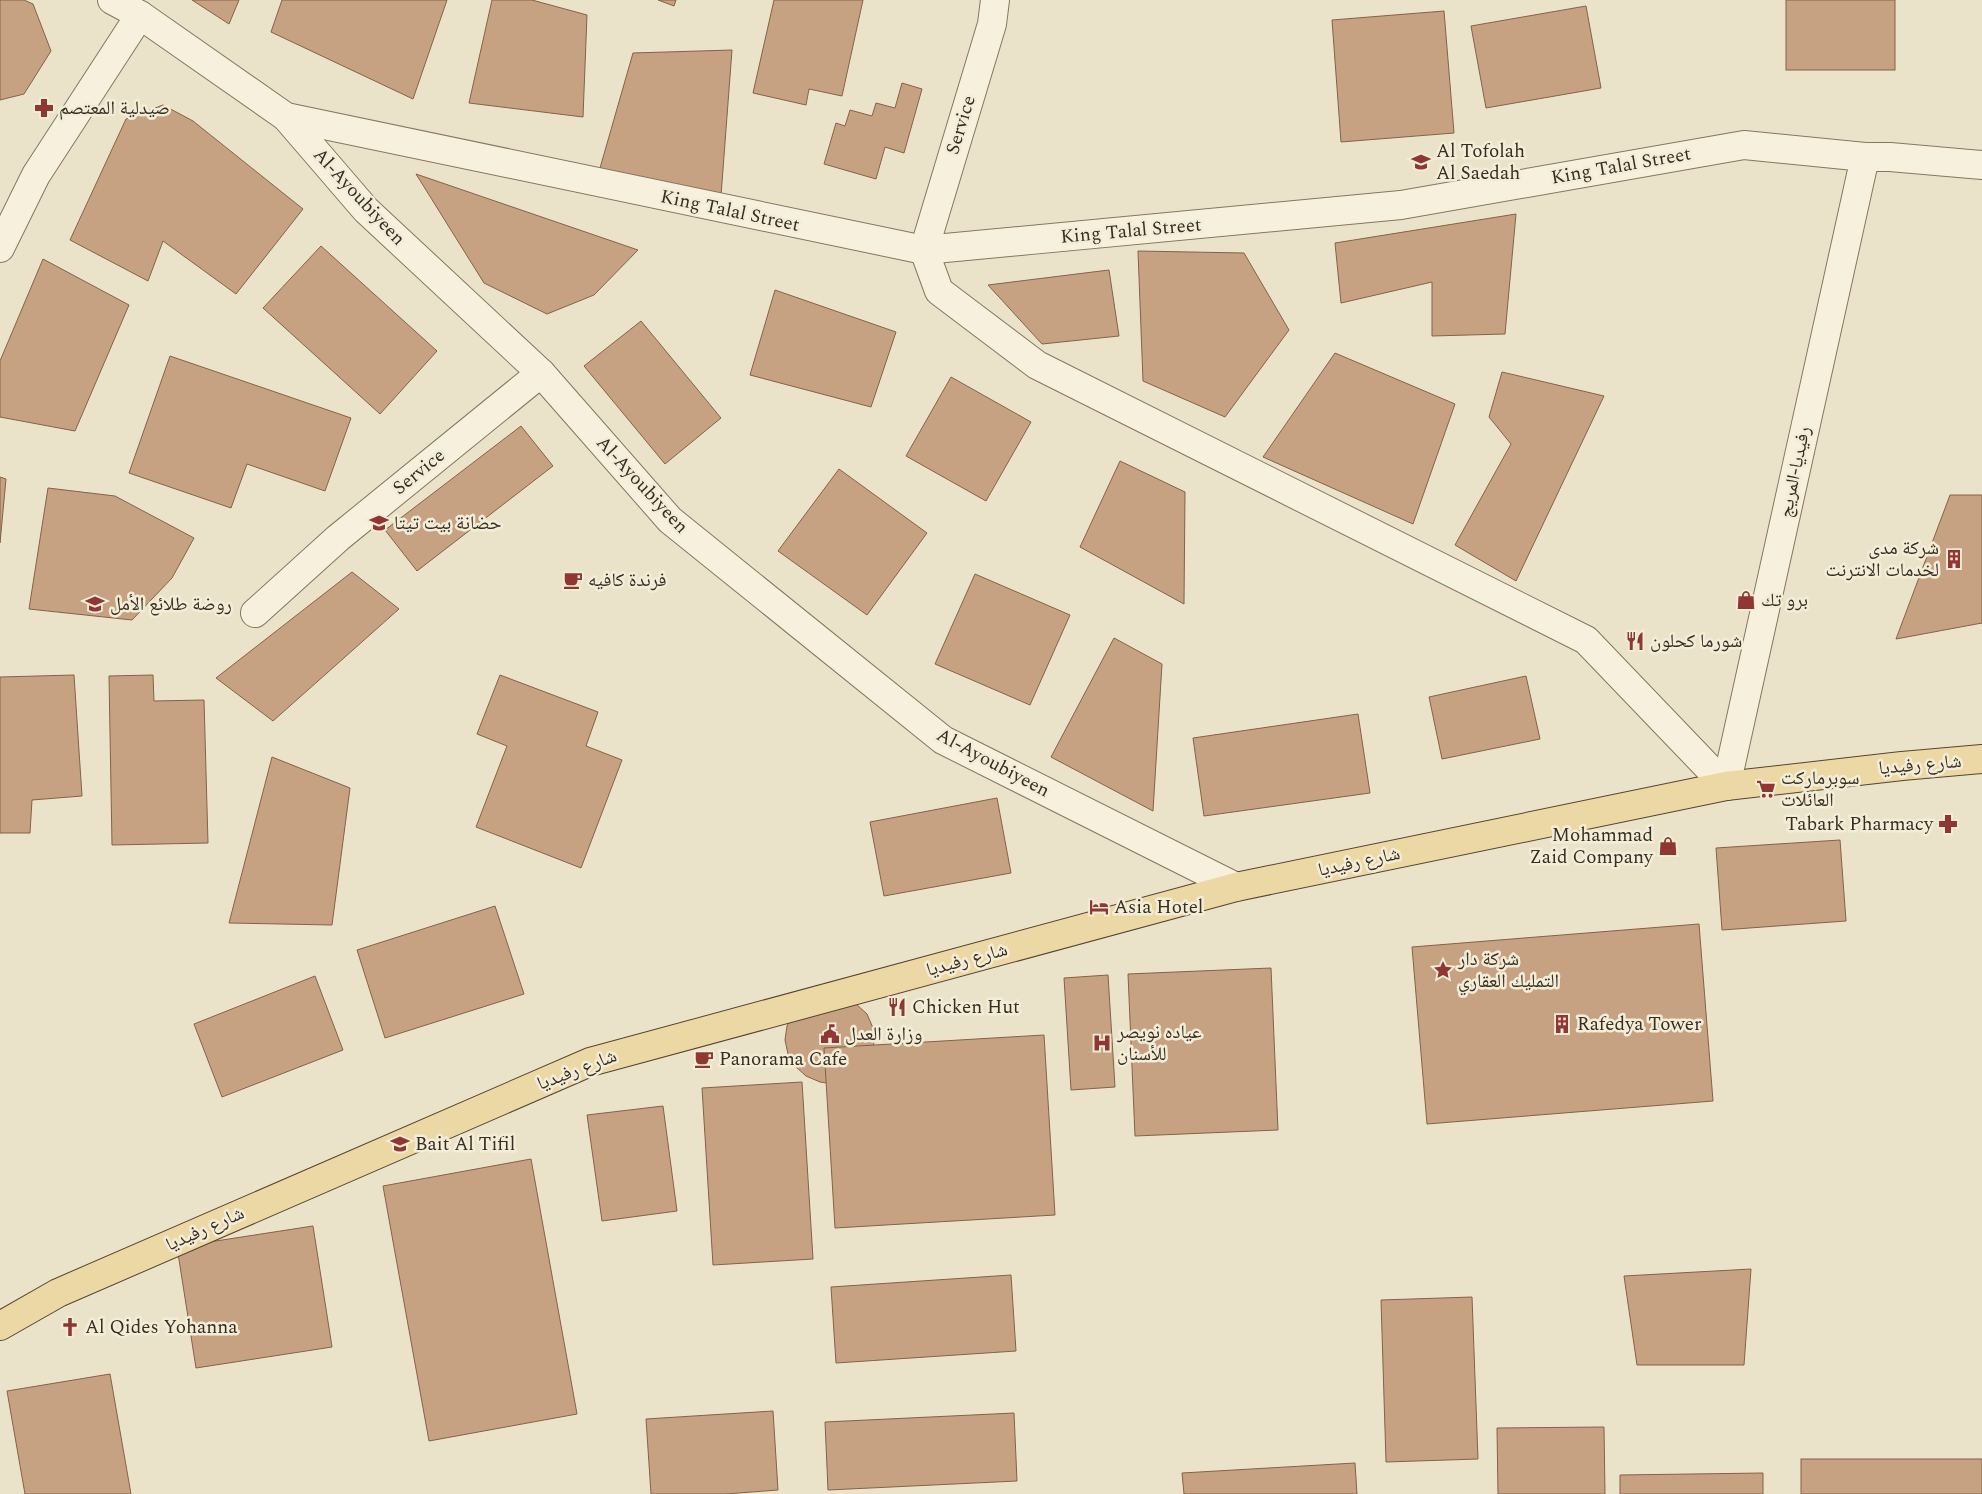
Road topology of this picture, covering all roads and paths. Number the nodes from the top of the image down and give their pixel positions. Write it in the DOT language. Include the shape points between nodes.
graph roads {
  1 [pos="112,0"];
  2 [pos="995,0"];
  3 [pos="140,15"];
  4 [pos="286,118"];
  5 [pos="1865,157"];
  6 [pos="1982,165"];
  7 [pos="0,248"];
  8 [pos="924,250"];
  9 [pos="541,373"];
  10 [pos="256,613"];
  11 [pos="1982,759"];
  12 [pos="1726,786"];
  13 [pos="1236,887"];
  14 [pos="0,1326"];
  1 -- 3 [label="street, Al-Ayoubiyeen"];
  2 -- 8 [label="street, Service" via="992,24"];
  3 -- 4 [label="street, Al-Ayoubiyeen"];
  3 -- 7 [label="street" via="36,175"];
  4 -- 8 [label="street, King Talal Street"];
  4 -- 9 [label="street, Al-Ayoubiyeen" via="366,210"];
  5 -- 6 [label="street, King Talal Street"];
  5 -- 8 [label="street, King Talal Street" via="1744,145 1401,205"];
  5 -- 12 [label="street, رفيديا-المريج"];
  8 -- 12 [label="street" via="939,291 1037,365 1586,640"];
  9 -- 10 [label="street, Service" via="338,538"];
  9 -- 13 [label="street, Al-Ayoubiyeen" via="670,520 943,740"];
  11 -- 12 [label="main road, شارع رفيديا"];
  12 -- 13 [label="main road, شارع رفيديا"];
  13 -- 14 [label="main road, شارع رفيديا" via="590,1062 58,1294"];
}
